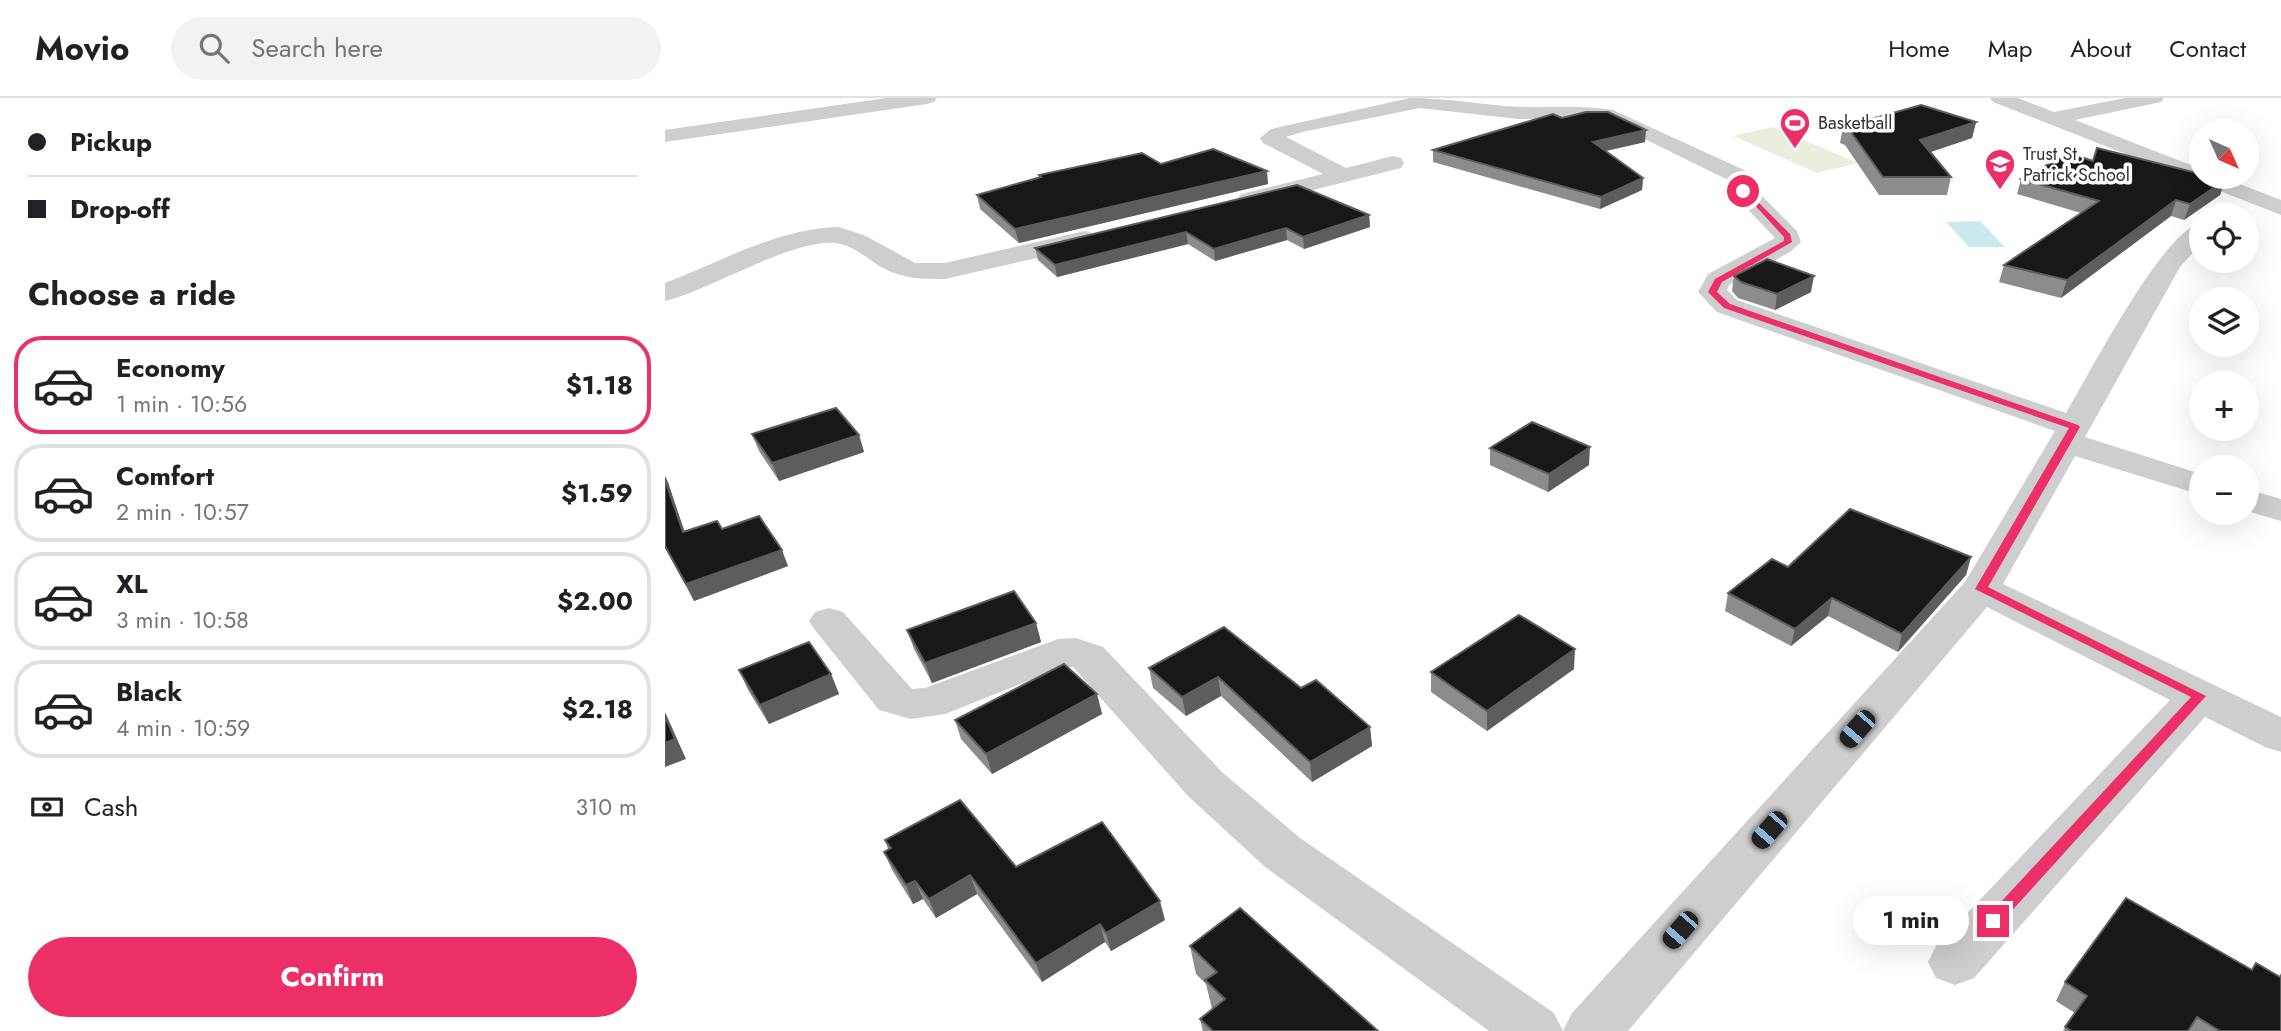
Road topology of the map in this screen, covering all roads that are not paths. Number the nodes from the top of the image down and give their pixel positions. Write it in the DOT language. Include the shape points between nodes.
graph roads {
  1 [pos="927,98"];
  2 [pos="2000,98"];
  3 [pos="2154,98"];
  4 [pos="2051,119"];
  5 [pos="665,136"];
  6 [pos="1393,163"];
  7 [pos="1343,175"];
  8 [pos="2251,197"];
  9 [pos="2241,203"];
  10 [pos="1228,204"];
  11 [pos="2281,208"];
  12 [pos="1112,232"];
  13 [pos="2189,243"];
  14 [pos="665,293"];
  15 [pos="2070,435"];
  16 [pos="2189,480"];
  17 [pos="2259,504"];
  18 [pos="2281,510"];
  19 [pos="1981,589"];
  20 [pos="829,621"];
  21 [pos="2199,696"];
  22 [pos="2281,736"];
  23 [pos="1955,962"];
  24 [pos="1534,1031"];
  25 [pos="1592,1031"];
  1 -- 5 [label="street"];
  2 -- 4 [label="street"];
  3 -- 4 [label="street"];
  4 -- 8 [label="street"];
  6 -- 7 [label="street"];
  7 -- 10 [label="street"];
  7 -- 15 [label="street" via="1271,138 1298,127 1420,102 1518,113 1613,116 1737,175 1743,191 1788,236 1781,247 1718,281 1713,292 1727,306"];
  8 -- 9 [label="street"];
  8 -- 11 [label="street"];
  12 -- 14 [label="street" via="945,271 923,272 906,269 844,237 829,235 789,245"];
  13 -- 15 [label="street" via="2169,263"];
  15 -- 16 [label="street"];
  15 -- 19 [label="street"];
  17 -- 18 [label="street"];
  19 -- 21 [label="street"];
  19 -- 25 [label="street"];
  20 -- 24 [label="street" via="895,699 911,704 929,703 1058,653 1088,657 1205,784 1282,852"];
  21 -- 22 [label="street"];
  21 -- 23 [label="street"];
}
